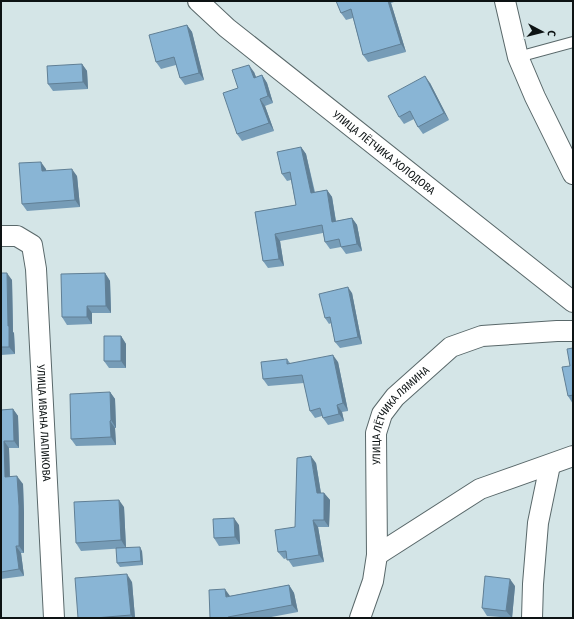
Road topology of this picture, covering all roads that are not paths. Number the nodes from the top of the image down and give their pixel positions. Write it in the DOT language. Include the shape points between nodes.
graph roads {
  1 [pos="198,1"];
  2 [pos="505,1"];
  3 [pos="573,42"];
  4 [pos="518,57"];
  5 [pos="573,174"];
  6 [pos="9,236"];
  7 [pos="573,302"];
  8 [pos="573,331"];
  9 [pos="573,456"];
  10 [pos="550,465"];
  11 [pos="376,555"];
  12 [pos="54,618"];
  13 [pos="360,618"];
  14 [pos="532,618"];
  1 -- 7 [label="street, УЛИЦА ЛЁТЧИКА ХОЛОДОВА" via="227,28"];
  2 -- 4 [label="street"];
  3 -- 4 [label="lane"];
  4 -- 5 [label="street"];
  6 -- 12 [label="street, УЛИЦА ИВАНА ЛАПИКОВА" via="32,245 36,269"];
  8 -- 11 [label="street, УЛИЦА ЛЁТЧИКА ЛЯМИНА" via="482,336 451,348 395,397 382,414 376,433"];
  9 -- 10 [label="street"];
  10 -- 11 [label="street" via="480,489"];
  10 -- 14 [label="street" via="538,524"];
  11 -- 13 [label="street, УЛИЦА ЛЁТЧИКА ЛЯМИНА" via="373,581"];
}
